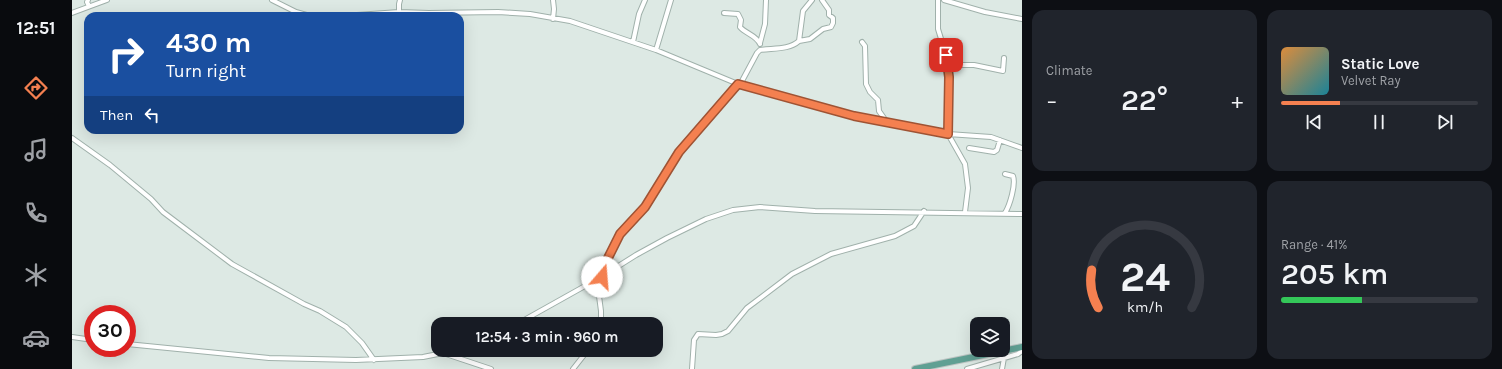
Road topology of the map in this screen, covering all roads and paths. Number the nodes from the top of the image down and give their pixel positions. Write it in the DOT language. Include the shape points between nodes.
graph roads {
  1 [pos="88,0"];
  2 [pos="107,0"];
  3 [pos="272,0"];
  4 [pos="400,0"];
  5 [pos="553,0"];
  6 [pos="645,0"];
  7 [pos="671,0"];
  8 [pos="766,0"];
  9 [pos="812,0"];
  10 [pos="822,0"];
  11 [pos="938,0"];
  12 [pos="944,0"];
  13 [pos="89,6"];
  14 [pos="296,12"];
  15 [pos="399,12"];
  16 [pos="72,13"];
  17 [pos="464,13"];
  18 [pos="724,13"];
  19 [pos="553,19"];
  20 [pos="1022,19"];
  21 [pos="799,41"];
  22 [pos="633,42"];
  23 [pos="862,42"];
  24 [pos="760,44"];
  25 [pos="656,50"];
  26 [pos="760,50"];
  27 [pos="1004,58"];
  28 [pos="948,67"];
  29 [pos="738,84"];
  30 [pos="886,122"];
  31 [pos="948,134"];
  32 [pos="72,138"];
  33 [pos="1000,140"];
  34 [pos="969,148"];
  35 [pos="1022,148"];
  36 [pos="1005,174"];
  37 [pos="924,212"];
  38 [pos="965,212"];
  39 [pos="1005,213"];
  40 [pos="1022,214"];
  41 [pos="602,277"];
  42 [pos="530,317"];
  43 [pos="601,317"];
  44 [pos="72,337"];
  45 [pos="84,339"];
  46 [pos="136,345"];
  47 [pos="1022,347"];
  48 [pos="1022,351"];
  49 [pos="431,356"];
  50 [pos="454,357"];
  51 [pos="582,357"];
  52 [pos="1004,358"];
  53 [pos="374,360"];
  54 [pos="491,369"];
  55 [pos="573,369"];
  56 [pos="692,369"];
  57 [pos="915,369"];
  58 [pos="967,369"];
  59 [pos="1002,369"];
  1 -- 13 [label="street"];
  2 -- 13 [label="street"];
  3 -- 14 [label="street"];
  4 -- 15 [label="street"];
  5 -- 19 [label="street"];
  6 -- 22 [label="street"];
  7 -- 25 [label="street"];
  8 -- 24 [label="street" via="765,24"];
  9 -- 21 [label="street" via="802,15"];
  10 -- 21 [label="street" via="832,18 831,27 823,29 810,39"];
  11 -- 28 [label="street" via="938,29"];
  12 -- 20 [label="street"];
  13 -- 16 [label="street"];
  17 -- 19 [label="street" via="505,12"];
  18 -- 24 [label="street" via="738,14 742,30 754,36"];
  19 -- 22 [label="street" via="577,23"];
  21 -- 26 [label="street" via="782,48"];
  22 -- 25 [label="street"];
  23 -- 30 [label="street" via="865,46 866,84 878,100 879,111"];
  24 -- 26 [label="street"];
  25 -- 29 [label="street"];
  26 -- 29 [label="street"];
  27 -- 28 [label="street" via="1003,71 974,65"];
  28 -- 31 [label="street"];
  29 -- 30 [label="street" via="841,113"];
  29 -- 41 [label="street" via="679,152 645,207 620,234"];
  30 -- 31 [label="street"];
  31 -- 33 [label="street"];
  31 -- 38 [label="street" via="965,164 968,188"];
  32 -- 53 [label="street" via="110,165 163,212 232,264 325,313 346,327"];
  33 -- 34 [label="street" via="994,152"];
  33 -- 35 [label="street"];
  36 -- 39 [label="street" via="1015,180 1009,208"];
  37 -- 38 [label="street"];
  37 -- 41 [label="street" via="822,211 760,207 733,210 667,238"];
  37 -- 56 [label="street" via="914,226 895,236 831,254 792,274 747,308 728,331 716,335 698,334 694,340"];
  38 -- 39 [label="street"];
  39 -- 40 [label="street"];
  41 -- 42 [label="street"];
  41 -- 43 [label="street" via="599,296"];
  44 -- 45 [label="street"];
  46 -- 53 [label="street" via="269,358"];
  47 -- 57 [label="main road"];
  48 -- 52 [label="street"];
  49 -- 53 [label="street"];
  50 -- 54 [label="street"];
  51 -- 55 [label="street"];
  52 -- 58 [label="street"];
  52 -- 59 [label="street"];
}
